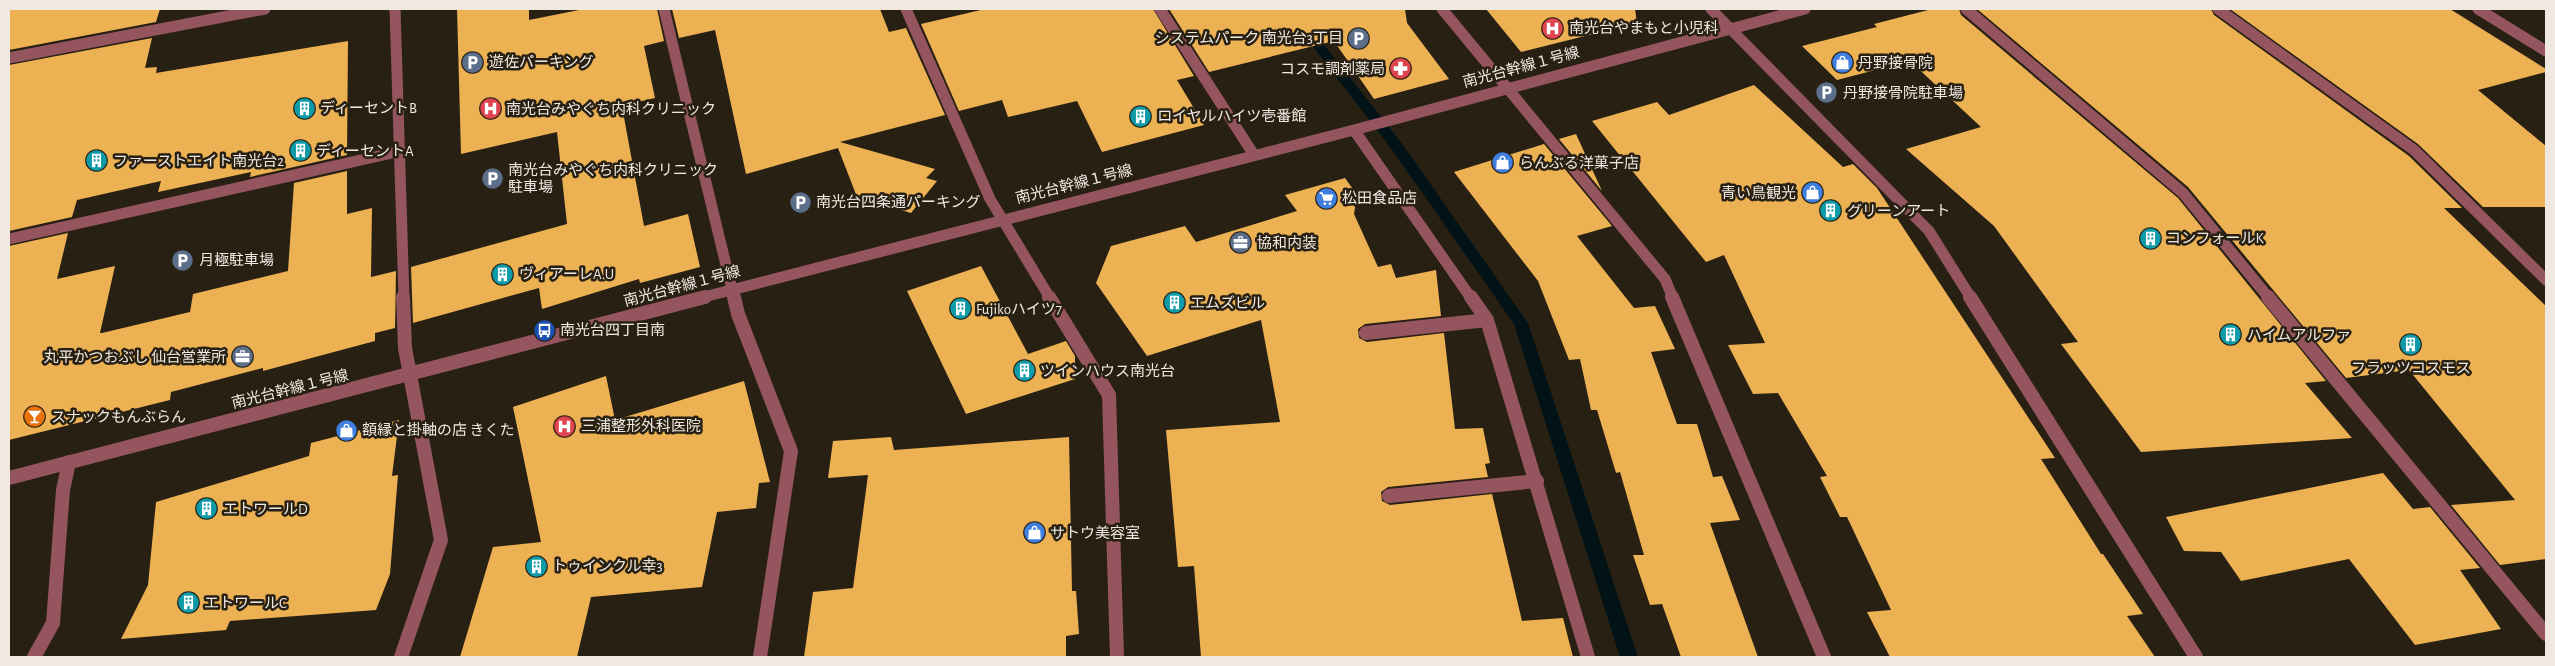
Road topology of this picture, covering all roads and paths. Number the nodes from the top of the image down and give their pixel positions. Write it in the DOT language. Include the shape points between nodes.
graph roads {
  1 [pos="264,9"];
  2 [pos="395,9"];
  3 [pos="664,9"];
  4 [pos="906,9"];
  5 [pos="1160,9"];
  6 [pos="1442,9"];
  7 [pos="1711,9"];
  8 [pos="1805,9"];
  9 [pos="1966,9"];
  10 [pos="2218,9"];
  11 [pos="2478,9"];
  12 [pos="1730,28"];
  13 [pos="2546,51"];
  14 [pos="9,58"];
  15 [pos="1507,87"];
  16 [pos="1359,128"];
  17 [pos="400,151"];
  18 [pos="1254,155"];
  19 [pos="1002,219"];
  20 [pos="9,239"];
  21 [pos="2546,280"];
  22 [pos="732,290"];
  23 [pos="1486,320"];
  24 [pos="1366,333"];
  25 [pos="412,374"];
  26 [pos="69,462"];
  27 [pos="9,478"];
  28 [pos="1537,481"];
  29 [pos="1389,496"];
  30 [pos="2546,634"];
  31 [pos="34,657"];
  32 [pos="401,657"];
  33 [pos="760,657"];
  34 [pos="1117,657"];
  35 [pos="1588,657"];
  36 [pos="1824,657"];
  37 [pos="2196,657"];
  1 -- 14 [label="street"];
  2 -- 17 [label="street"];
  3 -- 22 [label="street"];
  4 -- 19 [label="street" via="990,199"];
  5 -- 18 [label="street"];
  6 -- 15 [label="street"];
  7 -- 12 [label="street"];
  8 -- 12 [label="street, 南光台幹線１号線"];
  9 -- 30 [label="street" via="2183,193"];
  10 -- 21 [label="street" via="2414,150"];
  11 -- 13 [label="street"];
  12 -- 15 [label="street, 南光台幹線１号線"];
  12 -- 37 [label="street" via="1930,231"];
  15 -- 16 [label="street, 南光台幹線１号線"];
  15 -- 36 [label="street" via="1665,279"];
  16 -- 18 [label="street, 南光台幹線１号線"];
  16 -- 23 [label="street"];
  17 -- 20 [label="street"];
  17 -- 25 [label="street" via="405,348"];
  18 -- 19 [label="street, 南光台幹線１号線"];
  19 -- 22 [label="street, 南光台幹線１号線"];
  19 -- 34 [label="street" via="1109,395"];
  22 -- 25 [label="street, 南光台幹線１号線"];
  22 -- 33 [label="street" via="738,314 791,451"];
  23 -- 24 [label="street"];
  23 -- 28 [label="street"];
  25 -- 26 [label="street, 南光台幹線１号線"];
  25 -- 32 [label="street" via="441,540"];
  26 -- 27 [label="street, 南光台幹線１号線"];
  26 -- 31 [label="street" via="63,490 53,623"];
  28 -- 29 [label="street"];
  28 -- 35 [label="street"];
}
